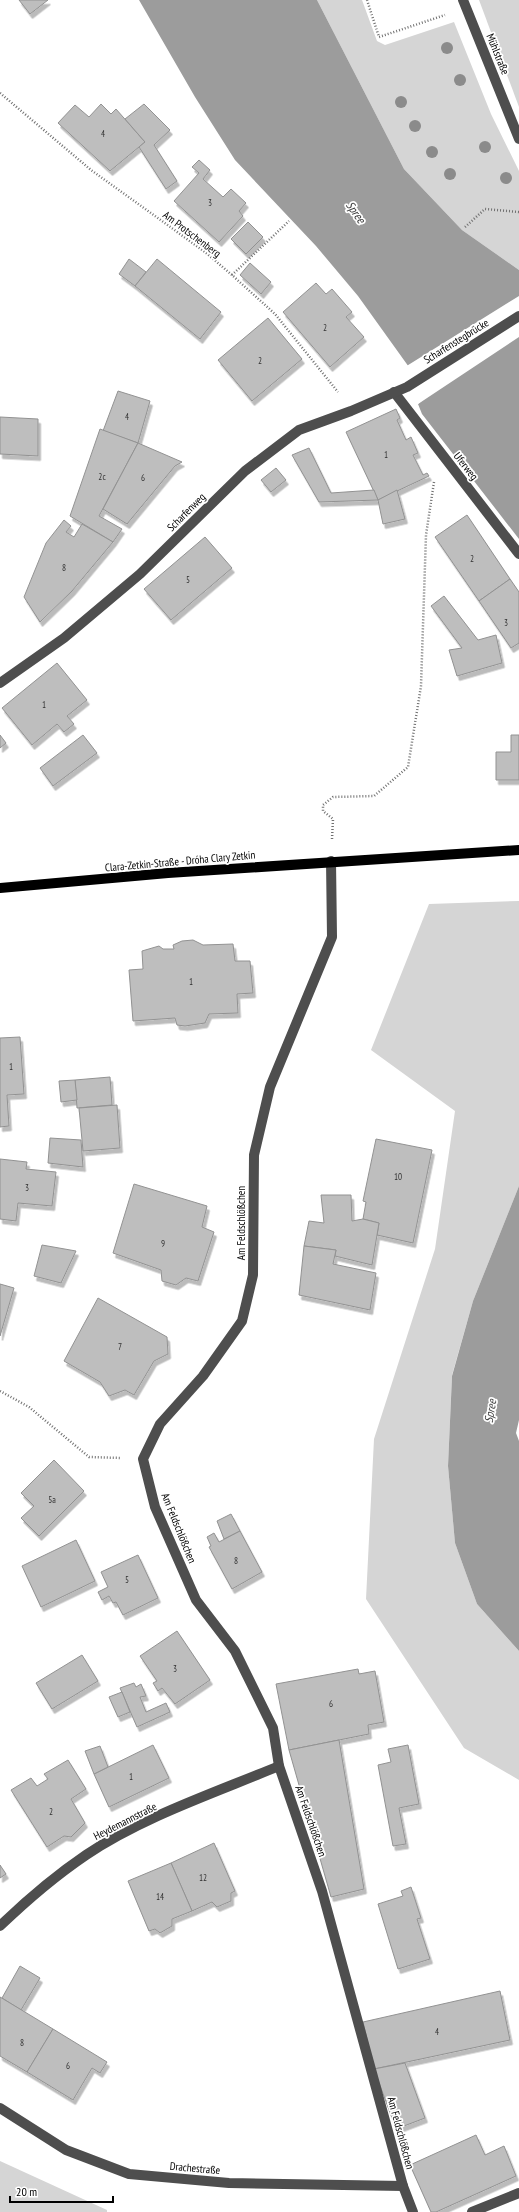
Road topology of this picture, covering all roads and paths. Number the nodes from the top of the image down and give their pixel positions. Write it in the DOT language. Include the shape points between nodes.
graph roads {
  1 [pos="367,0"];
  2 [pos="463,0"];
  3 [pos="445,15"];
  4 [pos="0,93"];
  5 [pos="519,139"];
  6 [pos="519,212"];
  7 [pos="289,221"];
  8 [pos="465,227"];
  9 [pos="232,275"];
  10 [pos="519,316"];
  11 [pos="407,387"];
  12 [pos="394,392"];
  13 [pos="351,411"];
  14 [pos="438,449"];
  15 [pos="519,554"];
  16 [pos="0,684"];
  17 [pos="327,815"];
  18 [pos="519,850"];
  19 [pos="331,861"];
  20 [pos="0,888"];
  21 [pos="0,1391"];
  22 [pos="143,1459"];
  23 [pos="279,1766"];
  24 [pos="0,1926"];
  25 [pos="0,2108"];
  26 [pos="403,2186"];
  27 [pos="519,2193"];
  28 [pos="413,2212"];
  29 [pos="472,2212"];
  1 -- 3 [label="path" via="379,37"];
  2 -- 5 [label="street, Mühlstraße"];
  4 -- 9 [label="path, Am Protschenberg" via="91,170 205,252"];
  6 -- 8 [label="path" via="485,209"];
  7 -- 9 [label="path"];
  9 -- 13 [label="path, Am Protschenberg" via="275,314"];
  10 -- 11 [label="street, Scharfenstegbrücke"];
  11 -- 12 [label="street, Scharfenweg"];
  12 -- 13 [label="street, Scharfenweg"];
  12 -- 14 [label="street, Uferweg"];
  13 -- 16 [label="street, Scharfenweg" via="299,430 245,471 140,574 64,638"];
  14 -- 15 [label="street, Uferweg"];
  14 -- 17 [label="path" via="426,535 421,686 408,767 374,796 334,797 323,805 323,811"];
  18 -- 19 [label="main road, Clara-Zetkin-Straße - Dróha Clary Zetkin"];
  19 -- 20 [label="main road, Clara-Zetkin-Straße - Dróha Clary Zetkin"];
  19 -- 22 [label="street, Am Feldschlößchen" via="332,937 270,1087 254,1155 253,1274 242,1321 203,1376 160,1424"];
  21 -- 22 [label="path" via="29,1407 89,1457"];
  22 -- 23 [label="street, Am Feldschlößchen" via="154,1507 196,1600 234,1651 272,1728"];
  23 -- 24 [label="street, Heydemannstraße" via="143,1824 87,1854 38,1890"];
  23 -- 26 [label="street, Am Feldschlößchen" via="322,1891"];
  25 -- 26 [label="street, Drachestraße" via="66,2150 129,2174 229,2183"];
  26 -- 28 [label="street, Am Feldschlößchen"];
  27 -- 29 [label="street"];
}
